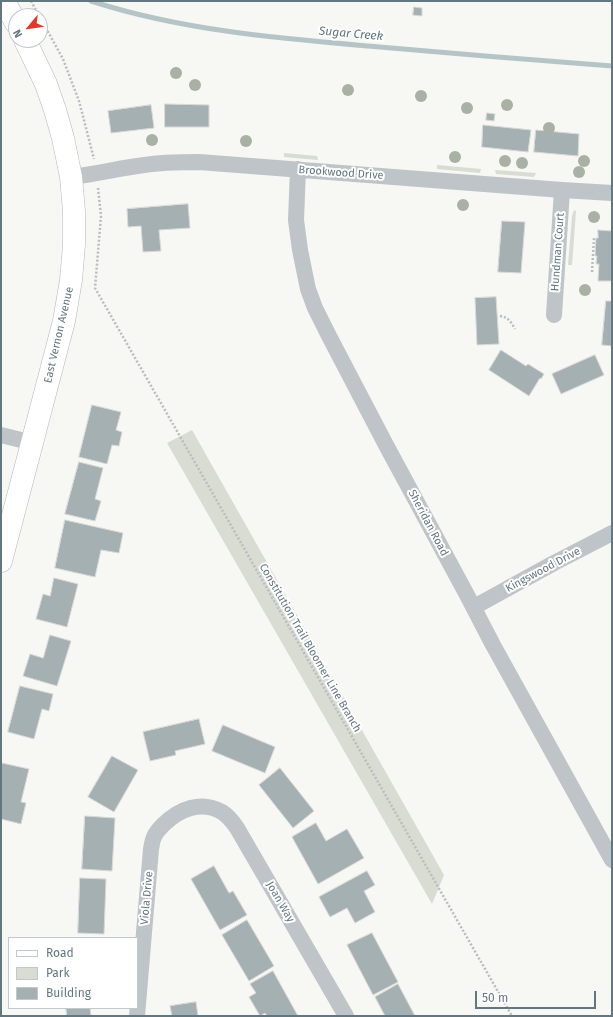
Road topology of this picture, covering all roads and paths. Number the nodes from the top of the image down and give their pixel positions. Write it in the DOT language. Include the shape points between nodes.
graph roads {
  1 [pos="48,32"];
  2 [pos="29,48"];
  3 [pos="94,160"];
  4 [pos="298,170"];
  5 [pos="71,177"];
  6 [pos="562,190"];
  7 [pos="98,193"];
  8 [pos="612,193"];
  9 [pos="594,238"];
  10 [pos="592,272"];
  11 [pos="554,314"];
  12 [pos="500,316"];
  13 [pos="515,329"];
  14 [pos="1,435"];
  15 [pos="32,443"];
  16 [pos="612,533"];
  17 [pos="1,561"];
  18 [pos="474,607"];
  19 [pos="200,807"];
  20 [pos="612,860"];
  21 [pos="138,1004"];
  22 [pos="346,1016"];
  23 [pos="512,1016"];
  1 -- 3 [label="path" via="63,59 79,101"];
  2 -- 5 [label="main road, East Vernon Avenue" via="51,97"];
  4 -- 5 [label="street, Brookwood Drive" via="221,163 170,162"];
  4 -- 6 [label="street, Brookwood Drive"];
  4 -- 18 [label="street, Sheridan Road" via="296,220 308,289 315,308"];
  5 -- 15 [label="main road, East Vernon Avenue" via="74,245 71,280 64,321"];
  6 -- 8 [label="street, Brookwood Drive"];
  6 -- 11 [label="street, Hundman Court"];
  7 -- 23 [label="path, Constitution Trail Bloomer Line Branch" via="101,216 95,288"];
  9 -- 10 [label="path"];
  12 -- 13 [label="path" via="508,319"];
  14 -- 15 [label="street"];
  15 -- 17 [label="main road, East Vernon Avenue"];
  16 -- 18 [label="street, Kingswood Drive"];
  18 -- 20 [label="street, Sheridan Road"];
  19 -- 21 [label="street, Viola Drive" via="184,809 175,814 153,838"];
  19 -- 22 [label="street, Joan Way" via="212,808 222,813 237,828"];
}
